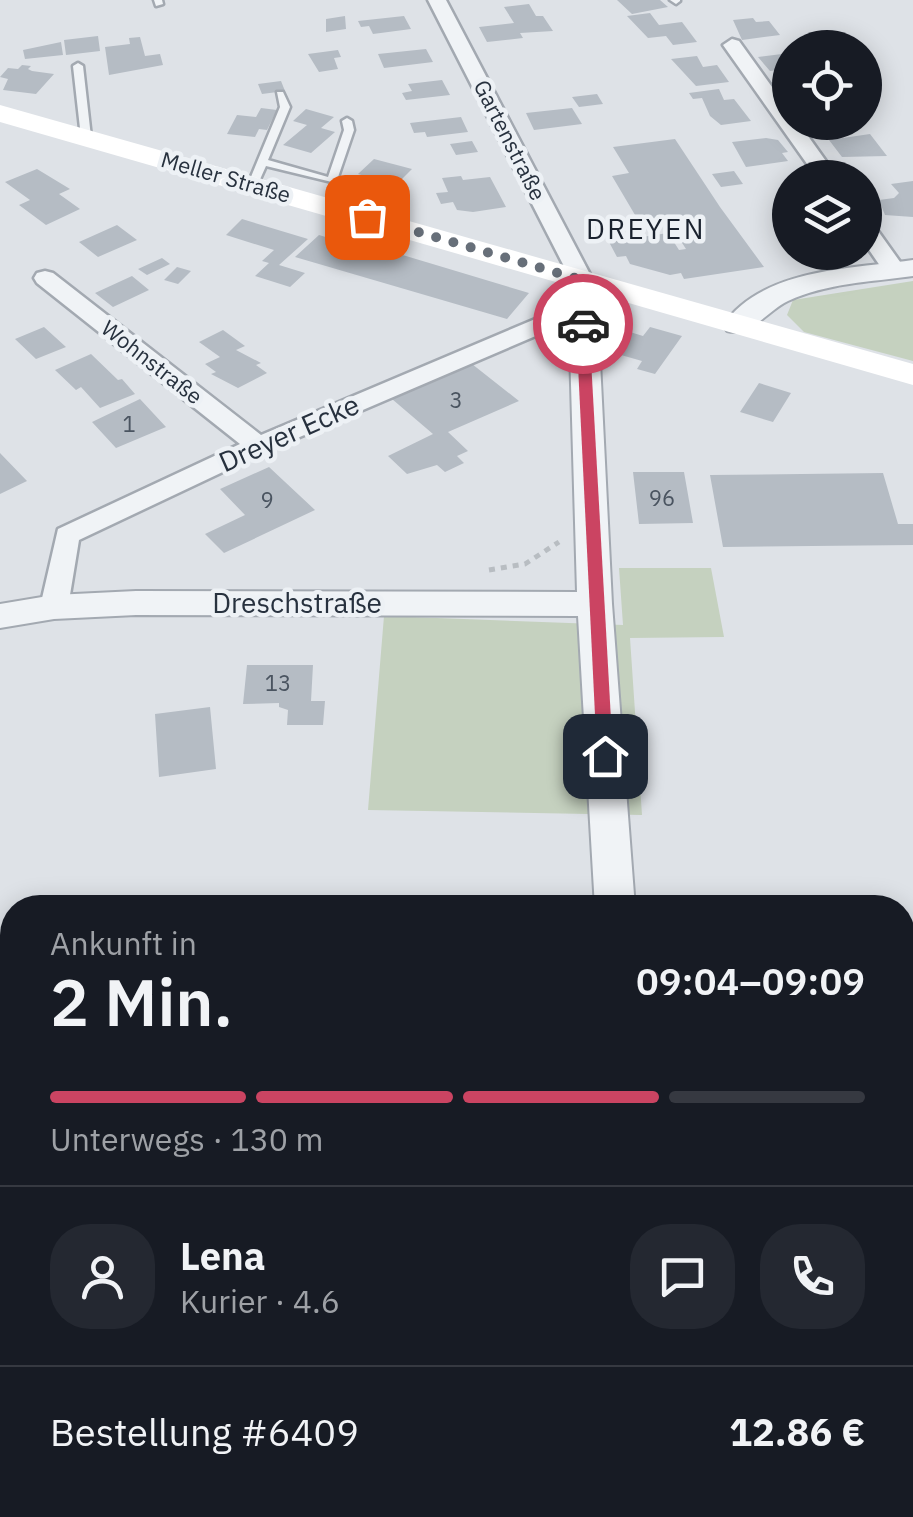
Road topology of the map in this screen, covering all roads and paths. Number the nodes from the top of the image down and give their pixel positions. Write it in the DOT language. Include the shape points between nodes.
graph roads {
  1 [pos="437,0"];
  2 [pos="732,45"];
  3 [pos="78,66"];
  4 [pos="280,94"];
  5 [pos="0,114"];
  6 [pos="346,121"];
  7 [pos="86,137"];
  8 [pos="815,160"];
  9 [pos="258,173"];
  10 [pos="882,247"];
  11 [pos="904,270"];
  12 [pos="45,278"];
  13 [pos="582,280"];
  14 [pos="582,320"];
  15 [pos="737,326"];
  16 [pos="913,375"];
  17 [pos="258,445"];
  18 [pos="595,604"];
  19 [pos="54,607"];
  20 [pos="0,616"];
  21 [pos="613,895"];
  1 -- 13 [label="street, Gartenstraße"];
  2 -- 8 [label="street"];
  3 -- 7 [label="lane"];
  4 -- 9 [label="lane" via="285,107"];
  5 -- 7 [label="main road, Meller Straße"];
  6 -- 9 [label="lane" via="332,181"];
  7 -- 9 [label="main road, Meller Straße"];
  9 -- 13 [label="main road, Meller Straße"];
  10 -- 11 [label="street"];
  11 -- 15 [label="street" via="791,288 751,309"];
  12 -- 17 [label="street, Wohnstraße"];
  13 -- 14 [label="street"];
  13 -- 15 [label="main road, Meller Straße"];
  14 -- 17 [label="street, Dreyer Ecke" via="548,322"];
  14 -- 18 [label="street"];
  15 -- 16 [label="main road, Meller Straße"];
  17 -- 19 [label="street, Dreyer Ecke" via="67,535"];
  18 -- 19 [label="street, Dreschstraße"];
  18 -- 21 [label="street"];
  19 -- 20 [label="street, Dreschstraße"];
}
